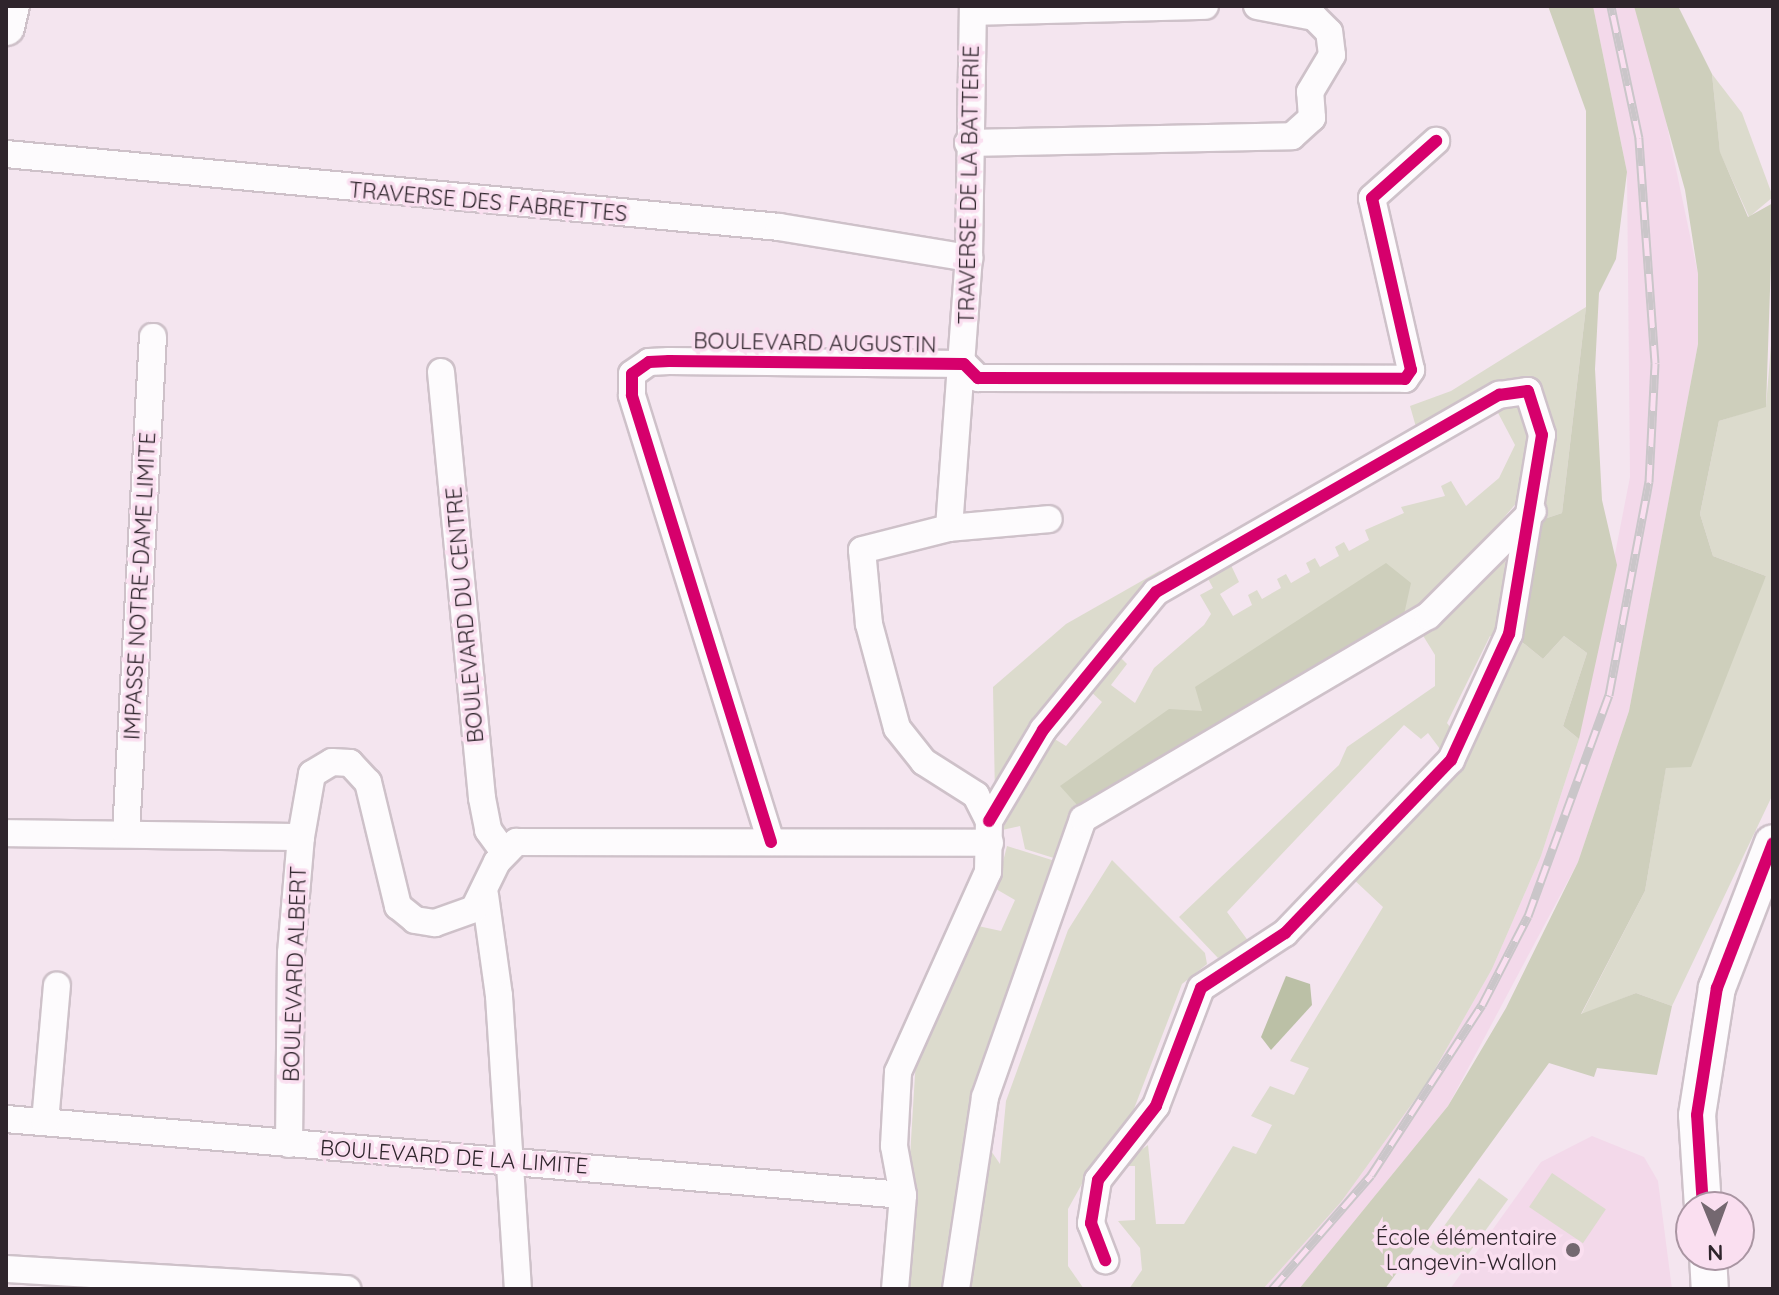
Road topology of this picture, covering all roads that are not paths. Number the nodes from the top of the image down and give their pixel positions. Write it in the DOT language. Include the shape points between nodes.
graph roads {
  1 [pos="11,6"];
  2 [pos="1205,6"];
  3 [pos="1257,6"];
  4 [pos="973,9"];
  5 [pos="6,27"];
  6 [pos="1436,141"];
  7 [pos="968,143"];
  8 [pos="6,154"];
  9 [pos="969,258"];
  10 [pos="153,337"];
  11 [pos="964,364"];
  12 [pos="441,372"];
  13 [pos="1533,511"];
  14 [pos="1049,519"];
  15 [pos="949,528"];
  16 [pos="990,832"];
  17 [pos="6,833"];
  18 [pos="126,834"];
  19 [pos="301,837"];
  20 [pos="771,842"];
  21 [pos="1773,843"];
  22 [pos="504,852"];
  23 [pos="485,895"];
  24 [pos="57,986"];
  25 [pos="6,1119"];
  26 [pos="45,1122"];
  27 [pos="289,1144"];
  28 [pos="512,1161"];
  29 [pos="1702,1191"];
  30 [pos="903,1195"];
  31 [pos="1105,1260"];
  32 [pos="6,1269"];
  33 [pos="347,1289"];
  34 [pos="518,1289"];
  35 [pos="895,1289"];
  36 [pos="956,1289"];
  1 -- 5 [label="street"];
  2 -- 4 [label="street"];
  3 -- 7 [label="street" via="1314,17 1329,32 1332,55 1324,80 1310,92 1312,118 1292,136"];
  4 -- 7 [label="street, TRAVERSE DE LA BATTERIE"];
  6 -- 11 [label="street, BOULEVARD AUGUSTIN" via="1372,198 1411,370 1405,379 978,378"];
  7 -- 9 [label="street, TRAVERSE DE LA BATTERIE"];
  8 -- 9 [label="street, TRAVERSE DES FABRETTES" via="779,227"];
  9 -- 11 [label="street, TRAVERSE DE LA BATTERIE"];
  10 -- 18 [label="street, IMPASSE NOTRE-DAME LIMITE"];
  11 -- 15 [label="street, TRAVERSE DE LA BATTERIE"];
  11 -- 20 [label="street, BOULEVARD AUGUSTIN" via="669,361 649,362 632,374 632,395"];
  12 -- 22 [label="street, BOULEVARD DU CENTRE" via="482,798 488,830"];
  13 -- 16 [label="street" via="1538,408 1528,391 1514,390 1156,592 1043,730"];
  13 -- 31 [label="street" via="1509,634 1451,760 1285,933 1201,988 1156,1106 1098,1180 1091,1223"];
  13 -- 36 [label="street" via="1428,616 1083,819 985,1097"];
  14 -- 15 [label="street"];
  15 -- 16 [label="street" via="862,550 869,624 897,728 924,762 976,795"];
  16 -- 20 [label="street"];
  16 -- 30 [label="street" via="973,912 898,1072 894,1146"];
  17 -- 18 [label="street"];
  18 -- 19 [label="street"];
  19 -- 23 [label="street, BOULEVARD ALBERT" via="312,774 332,762 350,763 368,782 398,906 435,923 462,917"];
  19 -- 27 [label="street, BOULEVARD ALBERT" via="291,953"];
  20 -- 22 [label="street" via="516,842"];
  21 -- 29 [label="street" via="1717,988 1697,1115"];
  22 -- 23 [label="street, BOULEVARD ALBERT"];
  23 -- 28 [label="street"];
  24 -- 26 [label="street"];
  25 -- 26 [label="street, BOULEVARD DE LA LIMITE"];
  26 -- 27 [label="street, BOULEVARD DE LA LIMITE"];
  27 -- 28 [label="street, BOULEVARD DE LA LIMITE"];
  28 -- 30 [label="street, BOULEVARD DE LA LIMITE"];
  28 -- 34 [label="street"];
  30 -- 35 [label="street"];
  32 -- 33 [label="street"];
}
